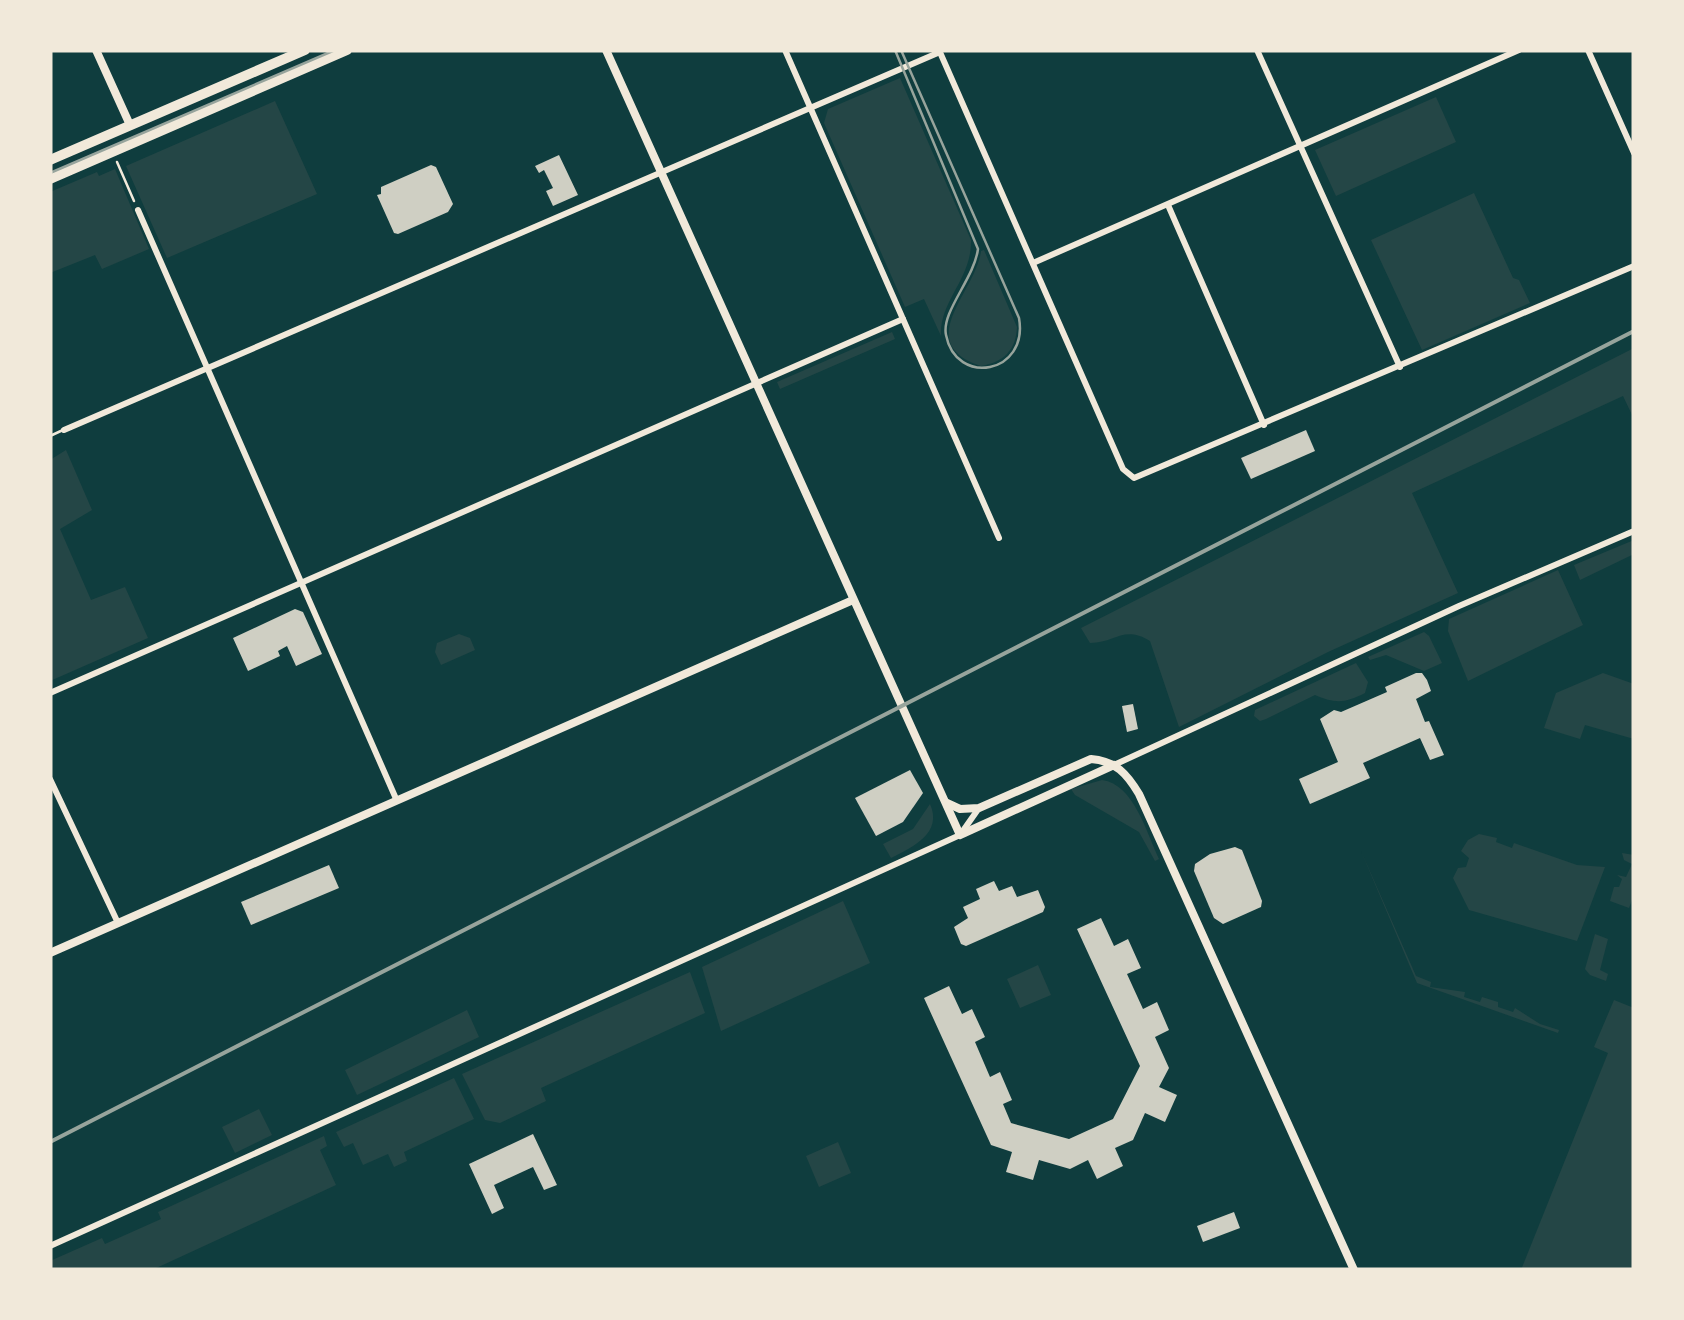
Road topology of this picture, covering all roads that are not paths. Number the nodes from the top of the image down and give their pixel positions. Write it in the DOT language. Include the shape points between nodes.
graph roads {
  1 [pos="96,50"];
  2 [pos="305,50"];
  3 [pos="347,50"];
  4 [pos="606,50"];
  5 [pos="785,50"];
  6 [pos="941,50"];
  7 [pos="1257,50"];
  8 [pos="1519,50"];
  9 [pos="1588,50"];
  10 [pos="810,108"];
  11 [pos="130,125"];
  12 [pos="137,141"];
  13 [pos="1300,146"];
  14 [pos="1634,153"];
  15 [pos="50,160"];
  16 [pos="662,172"];
  17 [pos="50,179"];
  18 [pos="1168,204"];
  19 [pos="138,210"];
  20 [pos="1032,263"];
  21 [pos="1634,266"];
  22 [pos="903,319"];
  23 [pos="207,368"];
  24 [pos="1400,368"];
  25 [pos="756,383"];
  26 [pos="1264,426"];
  27 [pos="64,430"];
  28 [pos="50,436"];
  29 [pos="1634,532"];
  30 [pos="999,538"];
  31 [pos="301,584"];
  32 [pos="852,600"];
  33 [pos="50,693"];
  34 [pos="1114,765"];
  35 [pos="50,779"];
  36 [pos="397,800"];
  37 [pos="944,800"];
  38 [pos="979,808"];
  39 [pos="960,835"];
  40 [pos="118,923"];
  41 [pos="50,953"];
  42 [pos="50,1246"];
  43 [pos="1354,1270"];
  1 -- 11 [label="street"];
  2 -- 11 [label="main road"];
  3 -- 12 [label="main road"];
  4 -- 16 [label="street"];
  5 -- 10 [label="street"];
  6 -- 10 [label="street"];
  6 -- 20 [label="street"];
  7 -- 13 [label="street"];
  8 -- 13 [label="street"];
  9 -- 14 [label="street"];
  10 -- 16 [label="street"];
  10 -- 22 [label="street"];
  11 -- 12 [label="main road"];
  11 -- 15 [label="main road"];
  12 -- 17 [label="main road"];
  13 -- 18 [label="street"];
  13 -- 24 [label="street"];
  16 -- 23 [label="street"];
  16 -- 25 [label="street"];
  18 -- 20 [label="street"];
  18 -- 26 [label="street"];
  19 -- 23 [label="street"];
  20 -- 26 [label="street" via="1122,470 1134,478"];
  21 -- 24 [label="street"];
  22 -- 25 [label="street"];
  22 -- 30 [label="street"];
  23 -- 27 [label="street"];
  23 -- 31 [label="street"];
  24 -- 26 [label="street"];
  25 -- 31 [label="street"];
  25 -- 32 [label="street"];
  27 -- 28 [label="lane"];
  29 -- 34 [label="street"];
  31 -- 33 [label="street"];
  31 -- 36 [label="street"];
  32 -- 36 [label="street"];
  32 -- 37 [label="street"];
  34 -- 38 [label="street" via="1091,759"];
  34 -- 39 [label="street"];
  34 -- 43 [label="street" via="1139,794"];
  35 -- 40 [label="street"];
  36 -- 40 [label="street"];
  37 -- 38 [label="street" via="960,809"];
  37 -- 39 [label="street"];
  38 -- 39 [label="street"];
  39 -- 42 [label="street"];
  40 -- 41 [label="street"];
}
